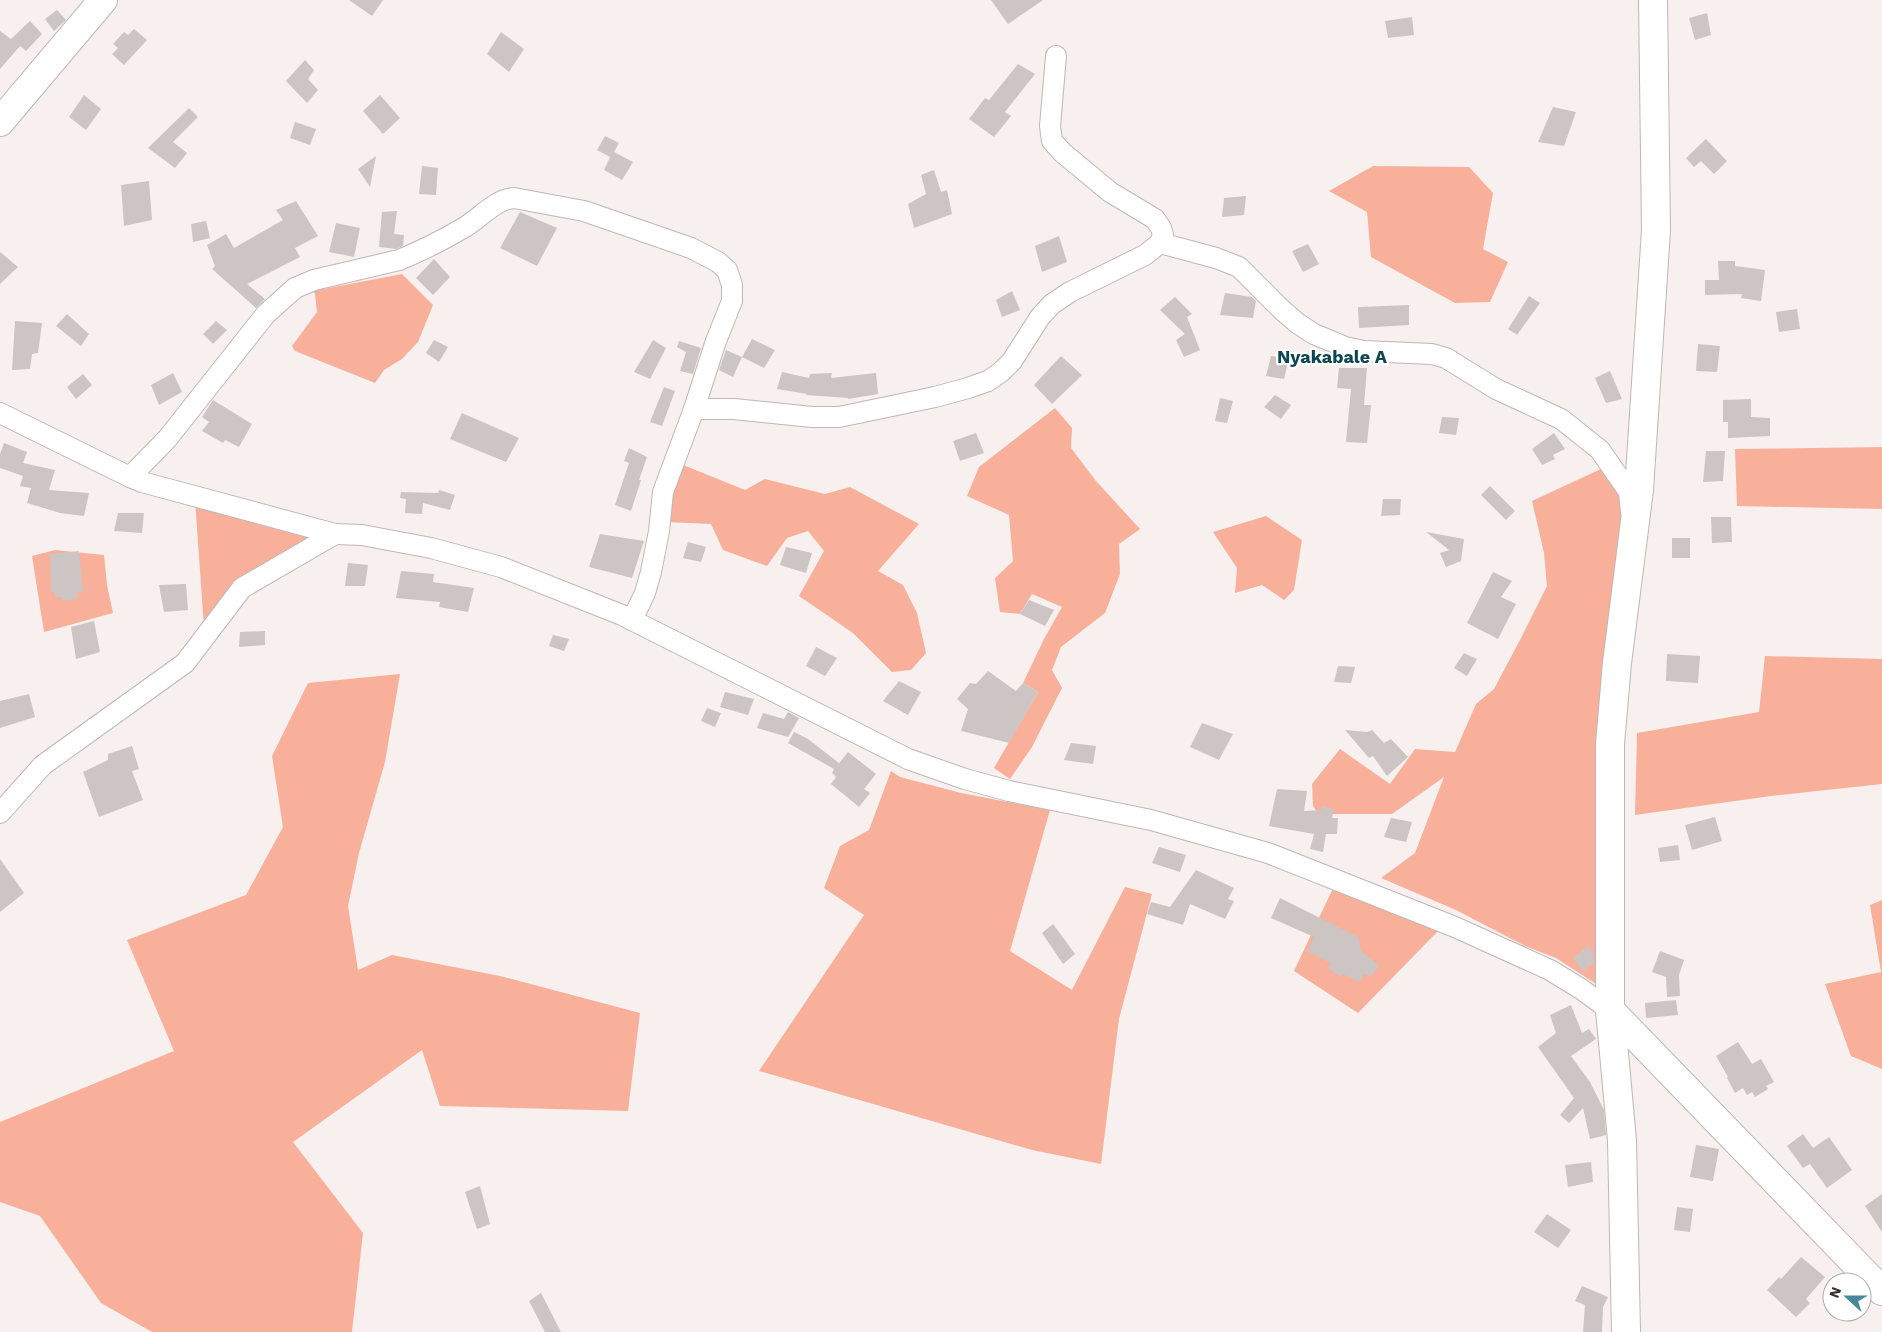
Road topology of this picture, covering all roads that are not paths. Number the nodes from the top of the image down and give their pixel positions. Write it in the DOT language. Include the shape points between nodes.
graph roads {
  1 [pos="103,0"];
  2 [pos="1652,0"];
  3 [pos="1056,56"];
  4 [pos="0,122"];
  5 [pos="1160,243"];
  6 [pos="694,409"];
  7 [pos="0,413"];
  8 [pos="130,477"];
  9 [pos="1634,532"];
  10 [pos="335,534"];
  11 [pos="632,620"];
  12 [pos="0,813"];
  13 [pos="1610,1010"];
  14 [pos="1882,1291"];
  15 [pos="1626,1332"];
  1 -- 4 [label="street"];
  2 -- 9 [label="street" via="1656,230"];
  3 -- 5 [label="street" via="1050,126 1054,144 1110,192 1155,219 1163,235"];
  5 -- 6 [label="street" via="1145,255 1052,304 1012,361 988,381 935,397 838,417"];
  5 -- 9 [label="street" via="1239,267 1280,308 1314,334 1364,351 1432,354 1446,358 1496,389 1561,419 1600,450 1629,492"];
  6 -- 8 [label="street" via="732,301 732,285 727,270 691,248 615,221 584,211 506,198 466,227 410,256 314,280 295,288 266,314 166,439"];
  6 -- 11 [label="street" via="663,492 652,572"];
  7 -- 8 [label="street"];
  8 -- 10 [label="street"];
  9 -- 13 [label="street" via="1610,744"];
  10 -- 11 [label="street" via="362,535 431,548 501,567"];
  10 -- 12 [label="street" via="242,588 185,663 43,765"];
  11 -- 13 [label="street" via="908,759 965,780 1151,820 1268,853 1455,927 1550,970"];
  13 -- 14 [label="street"];
  13 -- 15 [label="street" via="1622,1140"];
}
